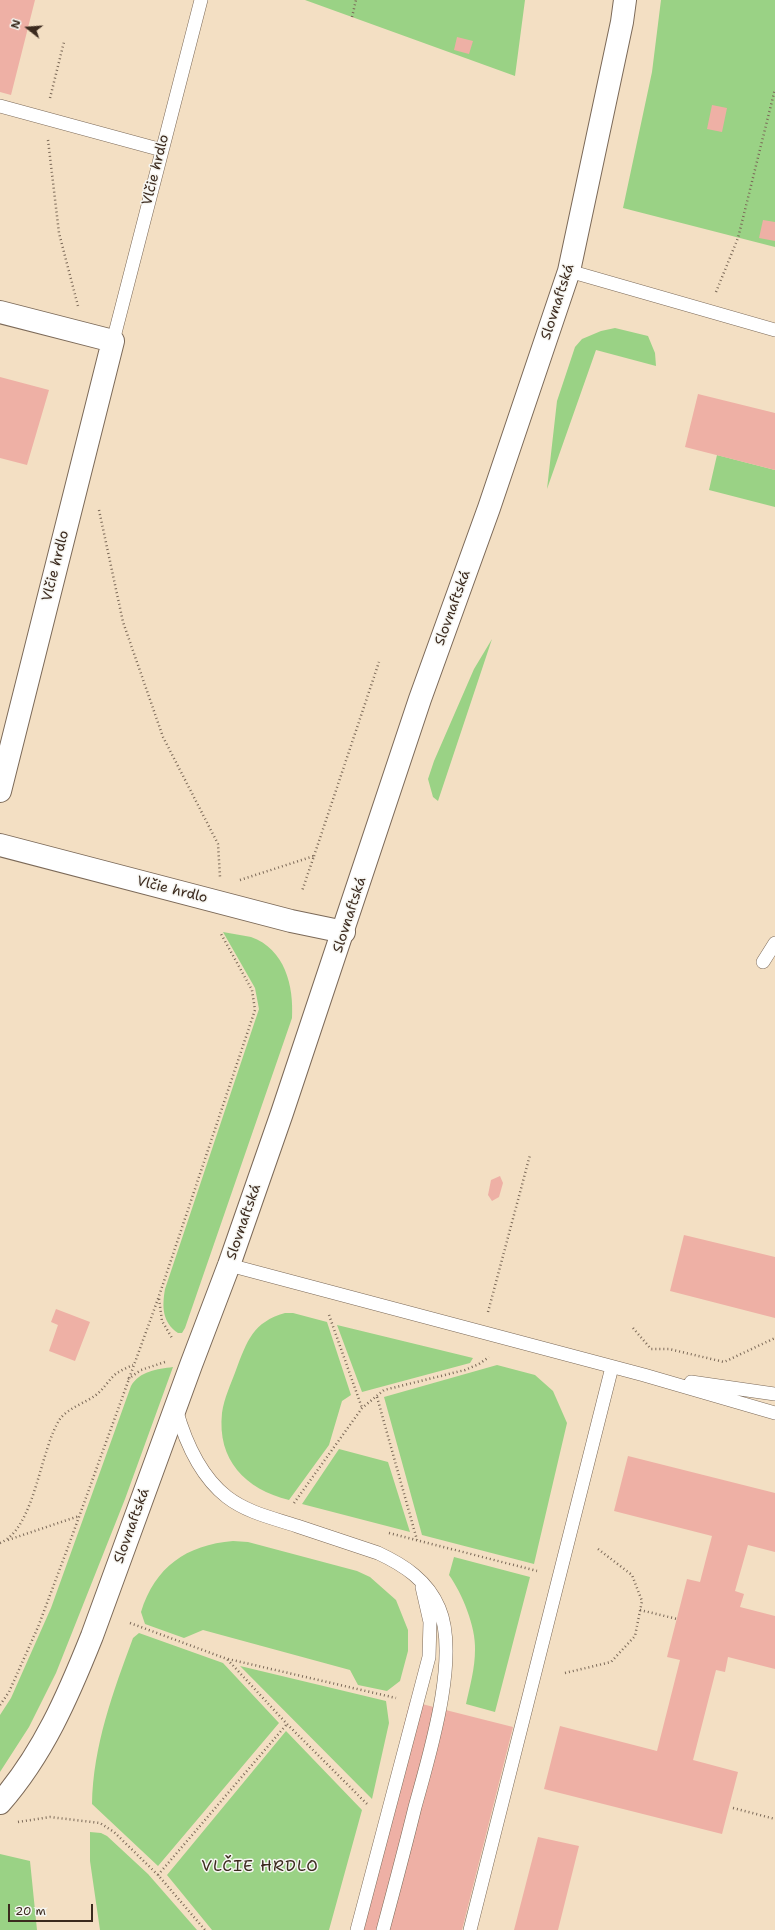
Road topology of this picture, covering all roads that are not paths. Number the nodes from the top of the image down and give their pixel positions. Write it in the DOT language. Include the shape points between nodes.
graph roads {
  1 [pos="201,0"];
  2 [pos="625,0"];
  3 [pos="0,106"];
  4 [pos="162,150"];
  5 [pos="569,271"];
  6 [pos="0,312"];
  7 [pos="775,330"];
  8 [pos="113,340"];
  9 [pos="0,791"];
  10 [pos="0,845"];
  11 [pos="344,932"];
  12 [pos="775,943"];
  13 [pos="763,962"];
  14 [pos="229,1265"];
  15 [pos="612,1367"];
  16 [pos="644,1375"];
  17 [pos="775,1394"];
  18 [pos="176,1407"];
  19 [pos="775,1413"];
  20 [pos="419,1578"];
  21 [pos="0,1803"];
  22 [pos="358,1930"];
  23 [pos="383,1930"];
  24 [pos="470,1930"];
  1 -- 4 [label="lane, Vlčie hrdlo"];
  2 -- 5 [label="main road, Slovnaftská"];
  3 -- 4 [label="lane"];
  4 -- 8 [label="lane, Vlčie hrdlo"];
  5 -- 7 [label="lane"];
  5 -- 11 [label="main road, Slovnaftská" via="489,508 420,699"];
  6 -- 8 [label="main road"];
  8 -- 9 [label="main road, Vlčie hrdlo"];
  10 -- 11 [label="main road, Vlčie hrdlo" via="292,921"];
  11 -- 14 [label="main road, Slovnaftská"];
  12 -- 13 [label="lane"];
  14 -- 15 [label="lane"];
  14 -- 18 [label="main road, Slovnaftská"];
  15 -- 16 [label="lane"];
  15 -- 24 [label="lane"];
  16 -- 17 [label="lane"];
  16 -- 19 [label="lane"];
  18 -- 20 [label="lane" via="192,1451 212,1482 226,1497 249,1511 378,1553 398,1562"];
  18 -- 21 [label="main road, Slovnaftská" via="75,1680 27,1769"];
  20 -- 22 [label="lane" via="430,1622 429,1657"];
  20 -- 23 [label="lane" via="439,1608 445,1626 446,1664 429,1753"];
}
